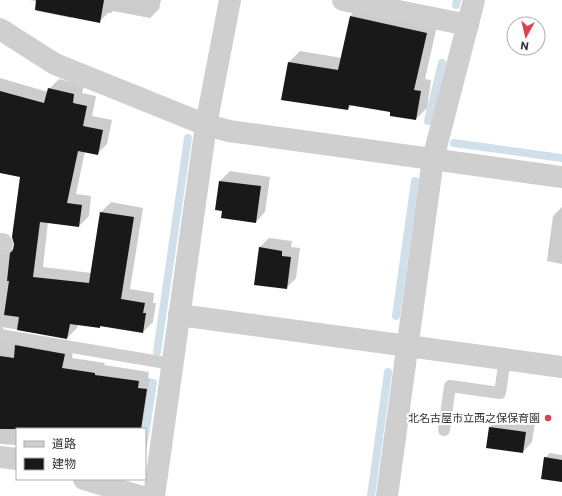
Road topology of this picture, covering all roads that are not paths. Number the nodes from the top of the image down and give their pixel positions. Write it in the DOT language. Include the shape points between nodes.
graph roads {
  1 [pos="230,0"];
  2 [pos="343,0"];
  3 [pos="474,0"];
  4 [pos="468,25"];
  5 [pos="0,29"];
  6 [pos="206,125"];
  7 [pos="433,159"];
  8 [pos="562,176"];
  9 [pos="179,316"];
  10 [pos="0,335"];
  11 [pos="407,346"];
  12 [pos="505,359"];
  13 [pos="172,364"];
  14 [pos="562,367"];
  15 [pos="444,430"];
  16 [pos="0,457"];
  17 [pos="16,459"];
  18 [pos="87,480"];
  19 [pos="139,496"];
  20 [pos="154,496"];
  21 [pos="387,496"];
  1 -- 6 [label="street"];
  2 -- 4 [label="street"];
  3 -- 4 [label="street"];
  4 -- 7 [label="street"];
  5 -- 6 [label="street" via="55,64"];
  6 -- 7 [label="street" via="229,131"];
  6 -- 9 [label="street"];
  7 -- 8 [label="street"];
  7 -- 11 [label="street"];
  9 -- 11 [label="street"];
  9 -- 13 [label="street"];
  10 -- 13 [label="lane"];
  11 -- 12 [label="street"];
  11 -- 21 [label="street"];
  12 -- 14 [label="street"];
  12 -- 15 [label="lane" via="500,393 450,386"];
  13 -- 20 [label="street"];
  16 -- 17 [label="street"];
  18 -- 19 [label="street"];
}
